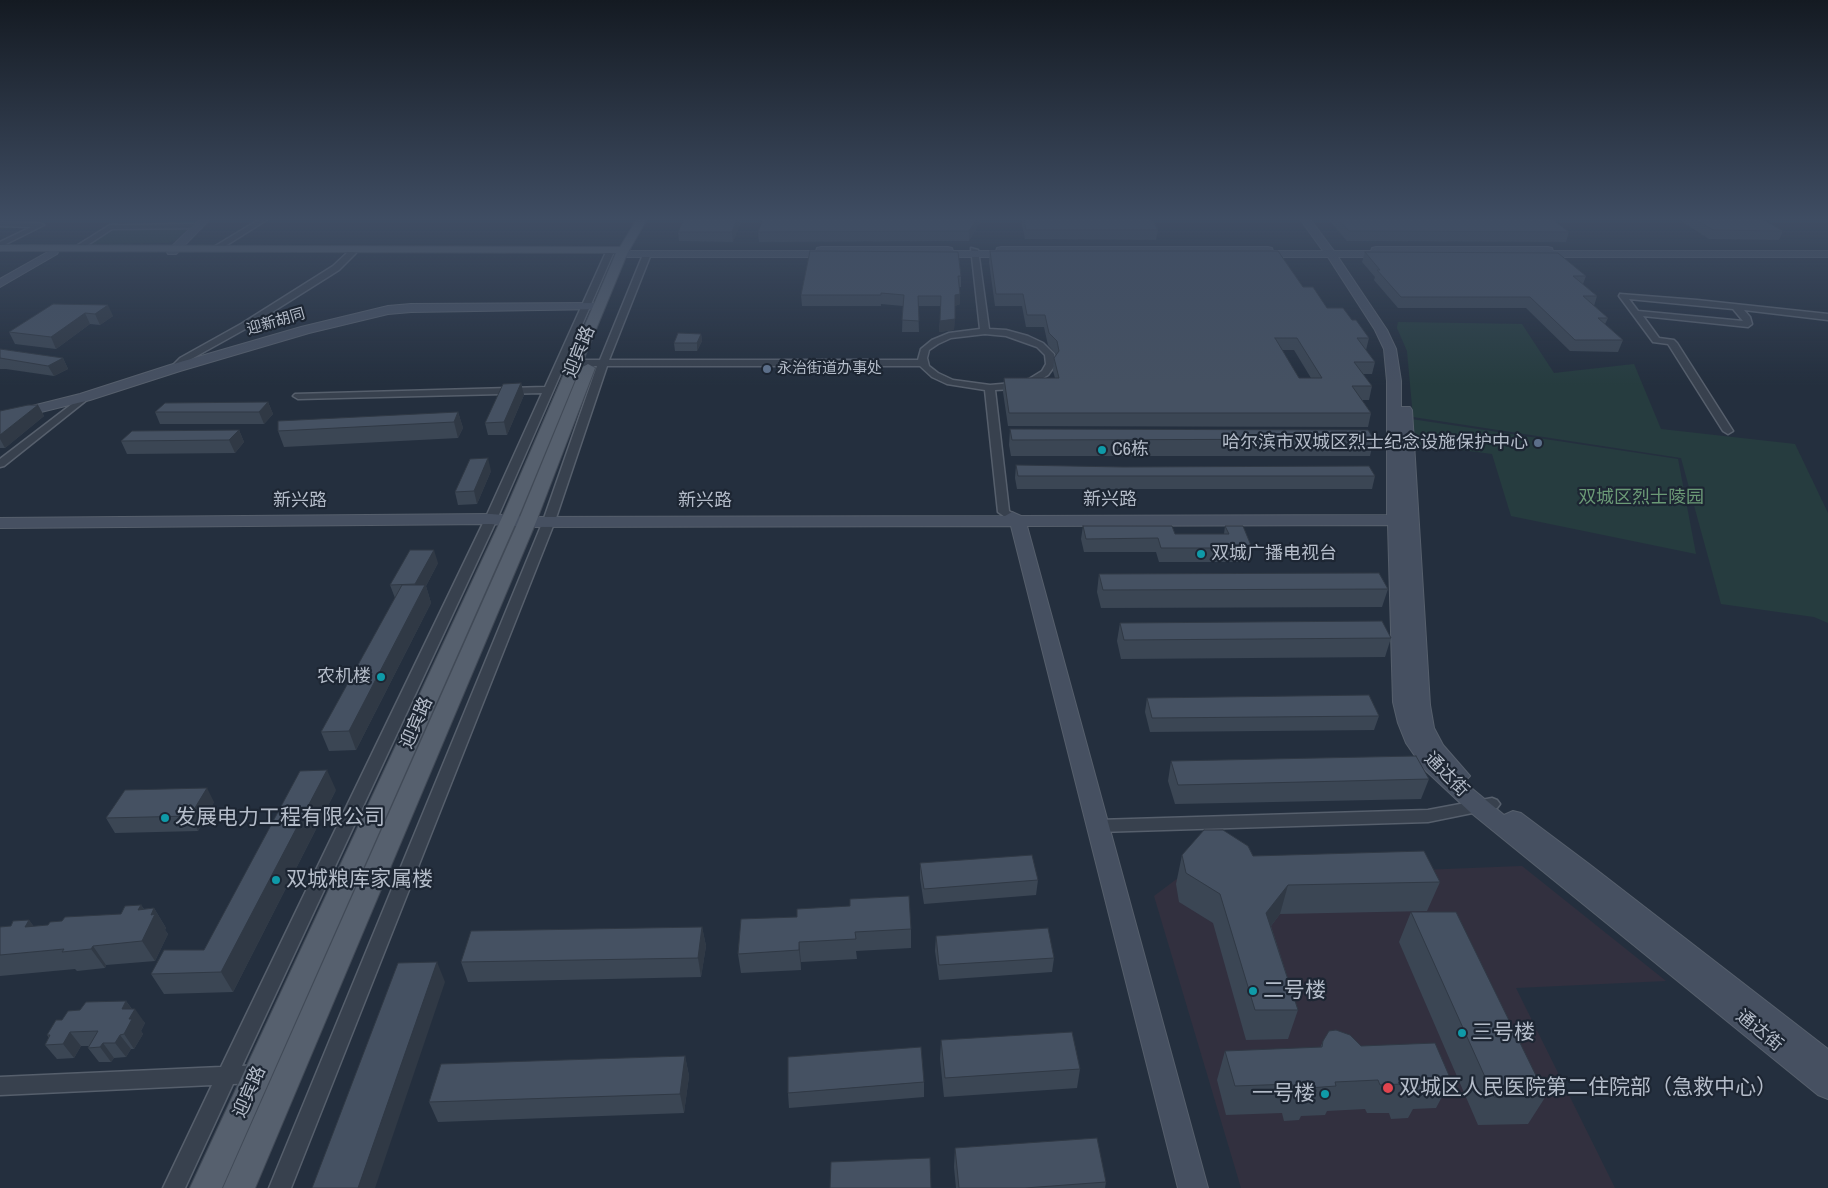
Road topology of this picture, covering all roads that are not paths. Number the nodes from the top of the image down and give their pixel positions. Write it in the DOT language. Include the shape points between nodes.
graph roads {
  1 [pos="16,274"];
  2 [pos="326,274"];
  3 [pos="614,274"];
  4 [pos="621,274"];
  5 [pos="977,274"];
  6 [pos="1348,274"];
  7 [pos="0,284"];
  8 [pos="592,307"];
  9 [pos="1737,308"];
  10 [pos="1636,313"];
  11 [pos="1828,317"];
  12 [pos="985,331"];
  13 [pos="590,363"];
  14 [pos="924,363"];
  15 [pos="175,368"];
  16 [pos="555,388"];
  17 [pos="990,388"];
  18 [pos="298,396"];
  19 [pos="85,397"];
  20 [pos="0,418"];
  21 [pos="1728,430"];
  22 [pos="0,464"];
  23 [pos="0,512"];
  24 [pos="1403,515"];
  25 [pos="521,516"];
  26 [pos="1011,516"];
  27 [pos="0,523"];
  28 [pos="1485,805"];
  29 [pos="1098,826"];
  30 [pos="1828,1065"];
  31 [pos="258,1074"];
  32 [pos="228,1075"];
  33 [pos="0,1086"];
  34 [pos="1828,1086"];
  35 [pos="174,1188"];
  36 [pos="206,1188"];
  37 [pos="239,1188"];
  38 [pos="280,1188"];
  39 [pos="1193,1188"];
  1 -- 7 [label="main road"];
  2 -- 15 [label="street" via="183,360"];
  3 -- 8 [label="main road, 迎宾路"];
  4 -- 13 [label="main road, 迎宾路"];
  5 -- 12 [label="street"];
  6 -- 24 [label="main road, 通达街" via="1390,350"];
  8 -- 13 [label="main road, 迎宾路"];
  8 -- 15 [label="main road, 迎新胡同" via="388,310 305,330"];
  8 -- 16 [label="street"];
  9 -- 10 [label="street" via="1748,324"];
  9 -- 10 [label="street" via="1623,296"];
  9 -- 11 [label="street"];
  10 -- 21 [label="street" via="1656,340 1671,342"];
  12 -- 14 [label="street" via="948,336 935,342 925,349"];
  12 -- 17 [label="street" via="1006,333 1040,345 1049,354 1051,364 1045,373 1032,381"];
  13 -- 14 [label="street"];
  13 -- 16 [label="main road, 迎宾路"];
  13 -- 25 [label="main road, 迎宾路"];
  14 -- 17 [label="street" via="935,375 950,382"];
  15 -- 19 [label="main road, 迎新胡同"];
  16 -- 18 [label="street"];
  16 -- 25 [label="main road, 迎宾路"];
  17 -- 26 [label="street"];
  19 -- 20 [label="main road, 迎新胡同"];
  19 -- 22 [label="street"];
  23 -- 25 [label="main road, 新兴路"];
  24 -- 26 [label="main road, 新兴路"];
  24 -- 28 [label="main road, 通达街" via="1403,702 1408,723 1416,743 1431,764"];
  25 -- 26 [label="main road, 新兴路"];
  25 -- 27 [label="main road, 新兴路"];
  25 -- 31 [label="main road, 迎宾路"];
  25 -- 32 [label="street"];
  25 -- 37 [label="main road, 迎宾路"];
  25 -- 38 [label="street"];
  26 -- 29 [label="main road"];
  28 -- 29 [label="street" via="1428,816"];
  28 -- 30 [label="main road, 通达街" via="1589,876"];
  28 -- 34 [label="main road, 通达街"];
  29 -- 39 [label="main road"];
  31 -- 32 [label="street"];
  31 -- 36 [label="main road, 迎宾路"];
  32 -- 33 [label="street"];
  32 -- 35 [label="street"];
}
